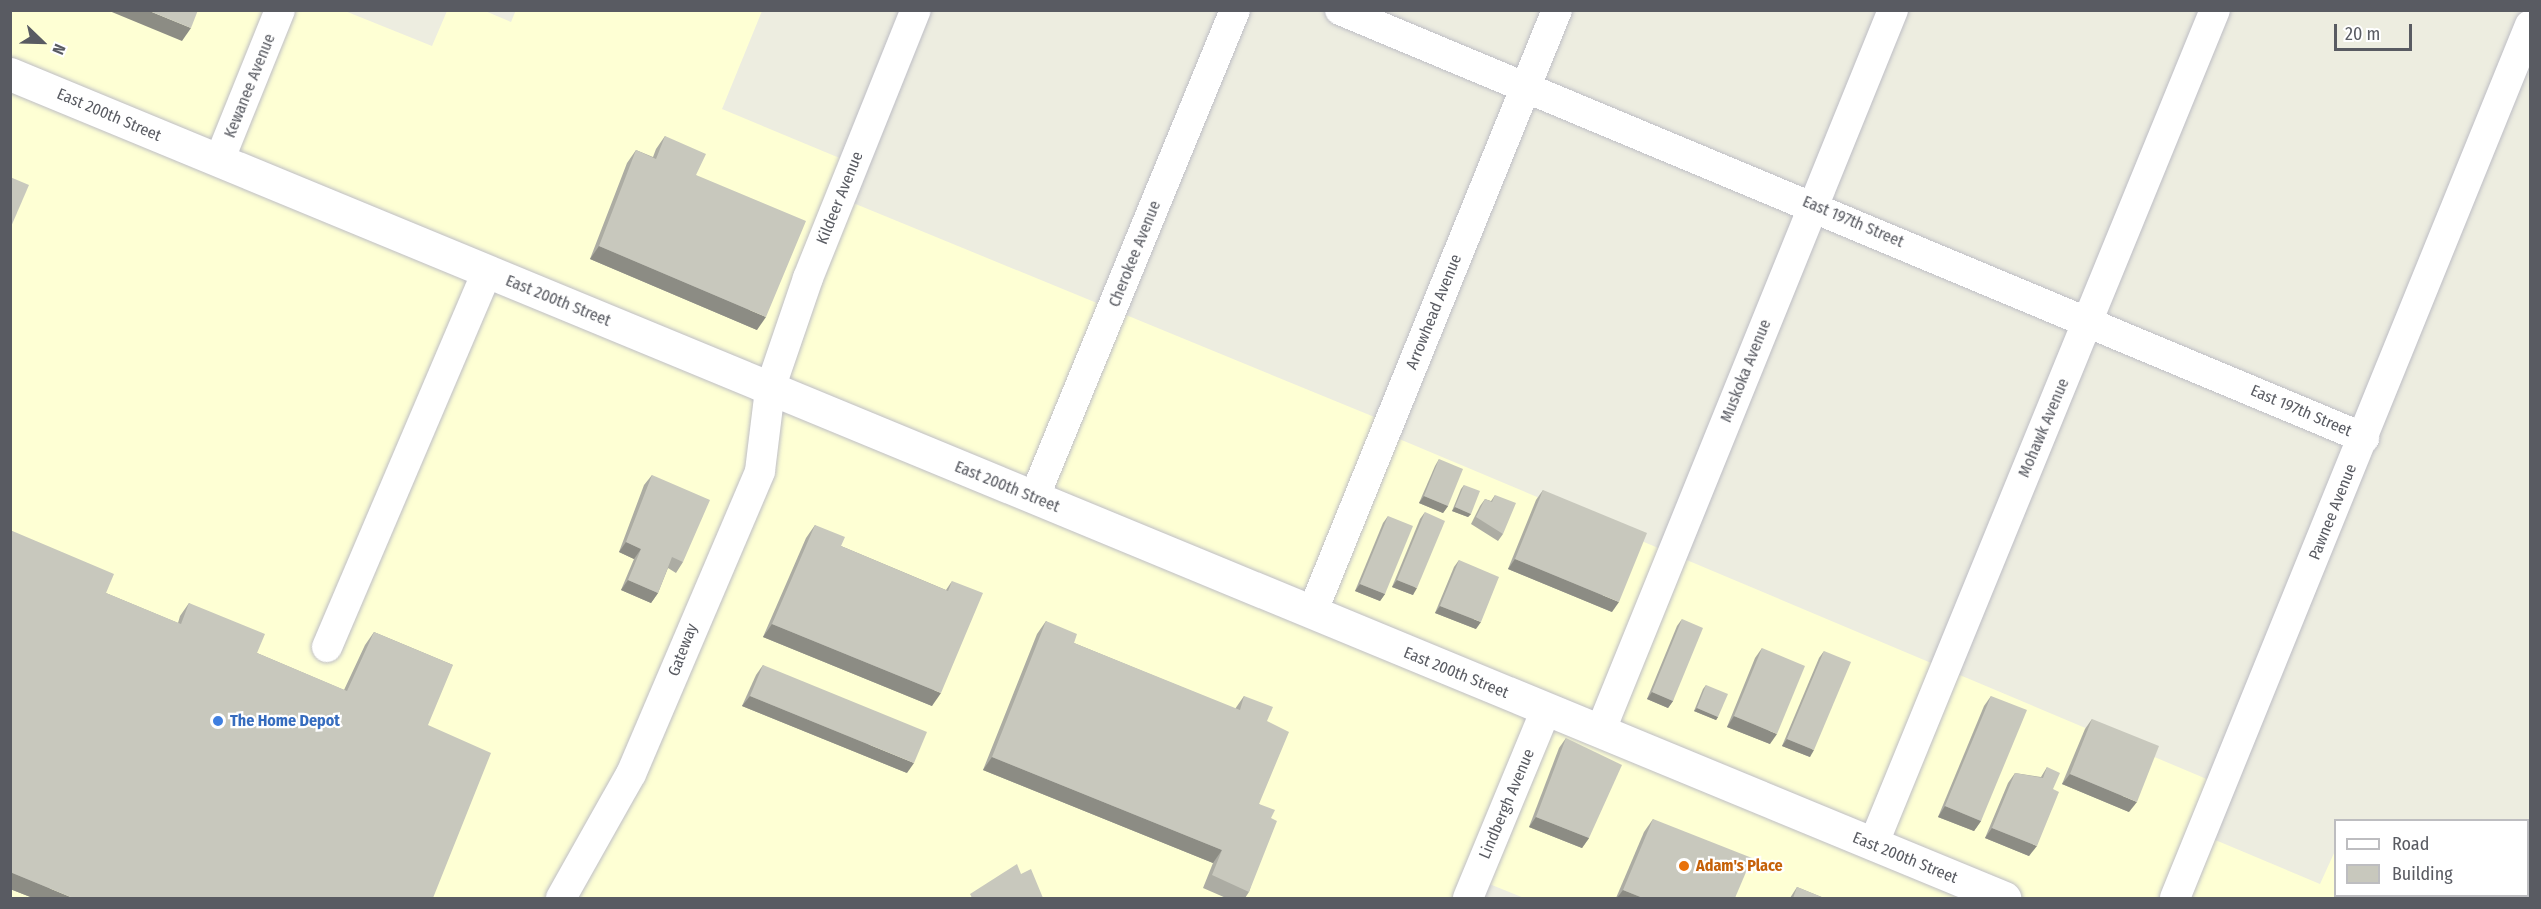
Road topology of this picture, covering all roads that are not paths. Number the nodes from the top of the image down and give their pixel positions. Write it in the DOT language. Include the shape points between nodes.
graph roads {
  1 [pos="280,10"];
  2 [pos="916,10"];
  3 [pos="1235,10"];
  4 [pos="1340,10"];
  5 [pos="1557,10"];
  6 [pos="1893,10"];
  7 [pos="2215,10"];
  8 [pos="2530,25"];
  9 [pos="10,74"];
  10 [pos="1526,87"];
  11 [pos="219,161"];
  12 [pos="1814,205"];
  13 [pos="487,272"];
  14 [pos="2089,321"];
  15 [pos="770,389"];
  16 [pos="2364,438"];
  17 [pos="1034,498"];
  18 [pos="1312,613"];
  19 [pos="327,647"];
  20 [pos="1546,710"];
  21 [pos="1600,732"];
  22 [pos="1873,845"];
  23 [pos="561,898"];
  24 [pos="1468,898"];
  25 [pos="2004,898"];
  26 [pos="2175,898"];
  1 -- 11 [label="street, Kewanee Avenue"];
  2 -- 15 [label="street, Kildeer Avenue" via="808,278"];
  3 -- 17 [label="street, Cherokee Avenue"];
  4 -- 10 [label="street, East 197th Street"];
  5 -- 10 [label="street, Arrowhead Avenue"];
  6 -- 12 [label="street, Muskoka Avenue"];
  7 -- 14 [label="street, Mohawk Avenue"];
  8 -- 16 [label="street, Pawnee Avenue"];
  9 -- 11 [label="street, East 200th Street"];
  10 -- 12 [label="street, East 197th Street"];
  10 -- 18 [label="street, Arrowhead Avenue"];
  11 -- 13 [label="street, East 200th Street"];
  12 -- 14 [label="street, East 197th Street"];
  12 -- 21 [label="street, Muskoka Avenue"];
  13 -- 15 [label="street, East 200th Street"];
  13 -- 19 [label="street"];
  14 -- 16 [label="street, East 197th Street"];
  14 -- 22 [label="street, Mohawk Avenue"];
  15 -- 17 [label="street, East 200th Street"];
  15 -- 23 [label="street, Gateway" via="760,471 631,774"];
  16 -- 26 [label="street, Pawnee Avenue"];
  17 -- 18 [label="street, East 200th Street"];
  18 -- 20 [label="street, East 200th Street"];
  20 -- 21 [label="street, East 200th Street"];
  20 -- 24 [label="street, Lindbergh Avenue"];
  21 -- 22 [label="street, East 200th Street"];
  22 -- 25 [label="street, East 200th Street"];
}
